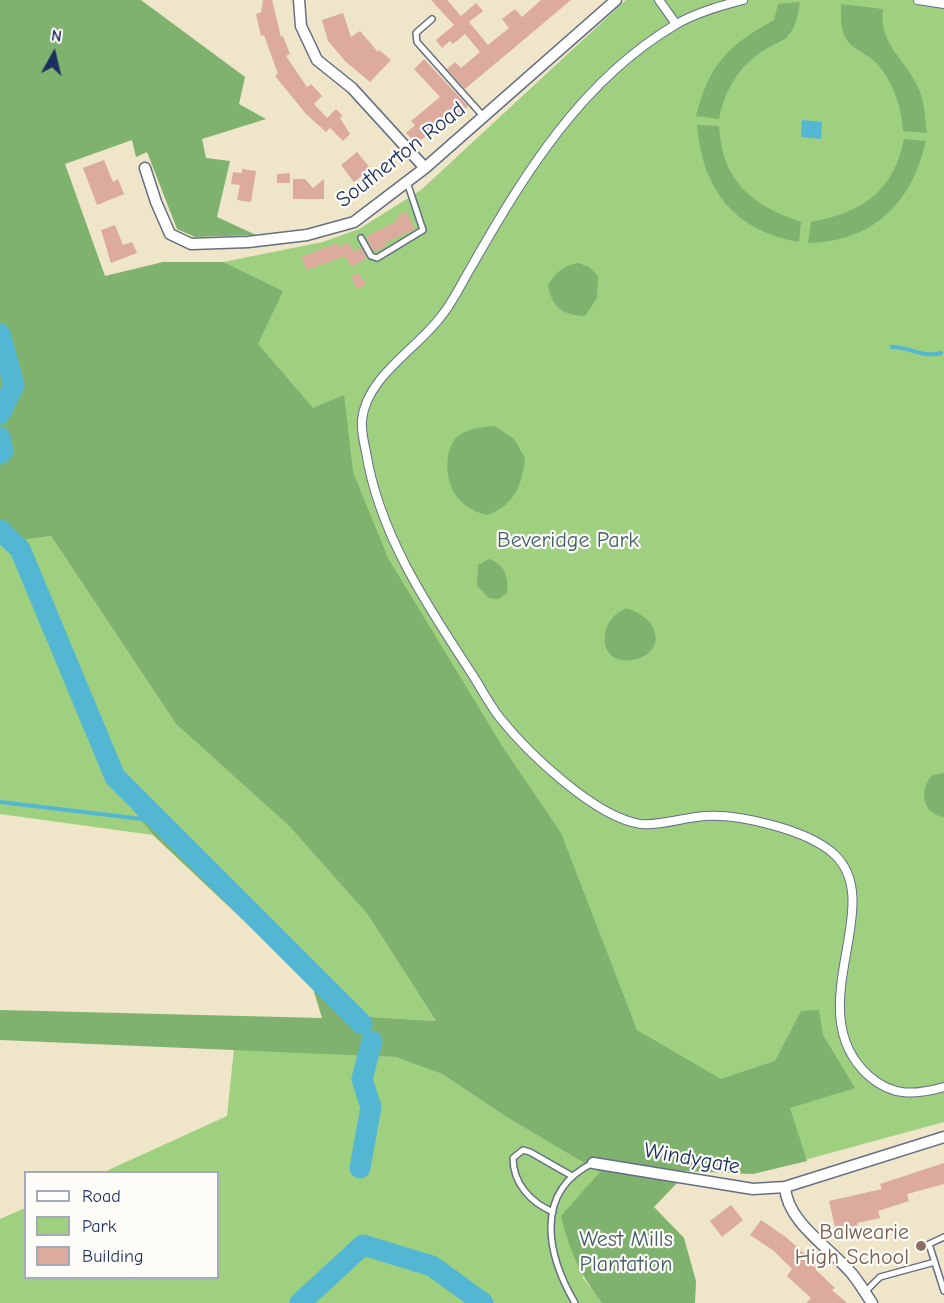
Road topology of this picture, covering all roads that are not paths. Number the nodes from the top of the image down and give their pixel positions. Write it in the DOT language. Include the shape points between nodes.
graph roads {
  1 [pos="299,0"];
  2 [pos="616,0"];
  3 [pos="659,0"];
  4 [pos="743,0"];
  5 [pos="918,0"];
  6 [pos="944,4"];
  7 [pos="432,19"];
  8 [pos="676,24"];
  9 [pos="483,116"];
  10 [pos="145,168"];
  11 [pos="425,168"];
  12 [pos="406,182"];
  13 [pos="361,238"];
  14 [pos="944,1087"];
  15 [pos="944,1137"];
  16 [pos="593,1163"];
  17 [pos="572,1176"];
  18 [pos="785,1187"];
  19 [pos="553,1212"];
  20 [pos="944,1237"];
  21 [pos="935,1262"];
  22 [pos="944,1291"];
  23 [pos="865,1292"];
  24 [pos="575,1303"];
  25 [pos="872,1303"];
  1 -- 11 [label="street" via="301,26 317,60 352,88"];
  2 -- 9 [label="street, Southerton Road"];
  3 -- 8 [label="street"];
  4 -- 8 [label="street"];
  5 -- 6 [label="street"];
  7 -- 9 [label="lane" via="416,33 417,42"];
  8 -- 14 [label="street" via="593,90 555,135 514,192 444,314 379,383 365,404 361,424 369,472 419,593 500,718 564,782 603,812 642,824 709,815 772,824 826,847 840,859 852,887 853,904 839,993 845,1041 856,1062 881,1086 909,1095"];
  9 -- 11 [label="street, Southerton Road"];
  10 -- 12 [label="street, Southerton Road" via="170,234 190,244 307,235 354,222"];
  11 -- 12 [label="street, Southerton Road"];
  12 -- 13 [label="lane" via="423,230 377,258 371,256"];
  15 -- 18 [label="street, Windygate"];
  16 -- 17 [label="lane"];
  16 -- 18 [label="street, Windygate" via="753,1189"];
  17 -- 19 [label="lane" via="561,1189"];
  17 -- 19 [label="lane" via="530,1152 523,1150 513,1158 513,1173 529,1196"];
  18 -- 23 [label="street" via="786,1200 806,1228"];
  19 -- 24 [label="lane" via="549,1232 554,1257"];
  20 -- 21 [label="lane" via="930,1242"];
  21 -- 22 [label="lane"];
  21 -- 23 [label="lane" via="880,1277"];
  23 -- 25 [label="street"];
}
